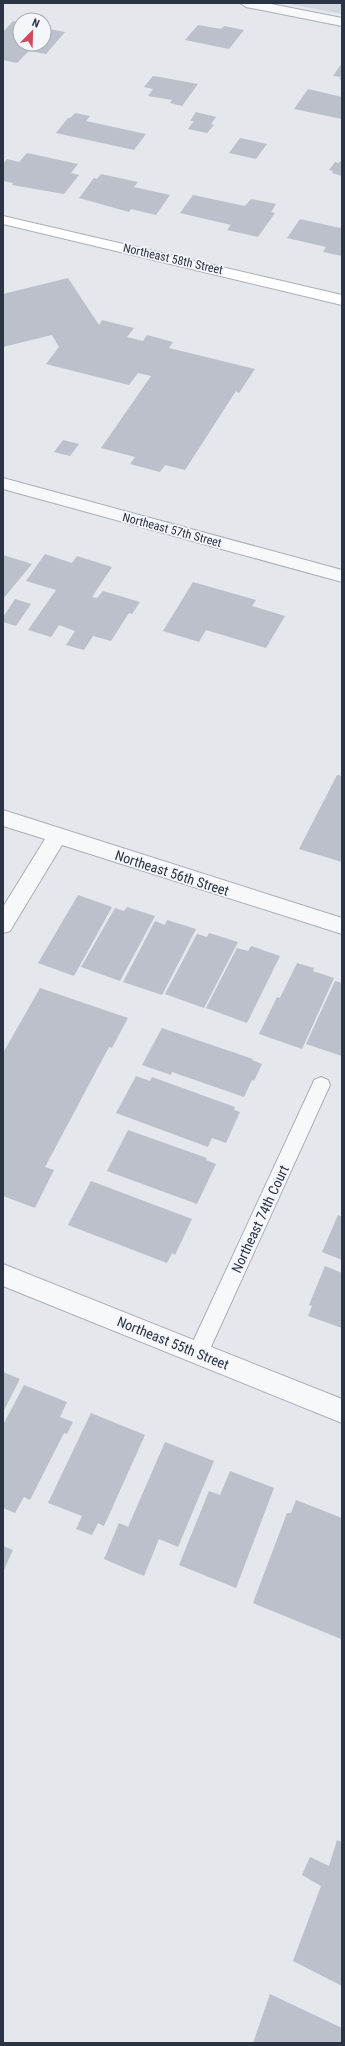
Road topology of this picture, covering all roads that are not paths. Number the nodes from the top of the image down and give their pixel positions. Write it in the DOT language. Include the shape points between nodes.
graph roads {
  1 [pos="246,3"];
  2 [pos="342,22"];
  3 [pos="3,220"];
  4 [pos="342,300"];
  5 [pos="3,483"];
  6 [pos="342,576"];
  7 [pos="3,818"];
  8 [pos="57,836"];
  9 [pos="3,925"];
  10 [pos="342,926"];
  11 [pos="322,1085"];
  12 [pos="3,1275"];
  13 [pos="198,1353"];
  14 [pos="342,1411"];
  1 -- 2 [label="street"];
  3 -- 4 [label="street, Northeast 58th Street"];
  5 -- 6 [label="street, Northeast 57th Street"];
  7 -- 8 [label="street, Northeast 56th Street"];
  8 -- 9 [label="street"];
  8 -- 10 [label="street, Northeast 56th Street"];
  11 -- 13 [label="lane, Northeast 74th Court"];
  12 -- 13 [label="street, Northeast 55th Street"];
  13 -- 14 [label="street, Northeast 55th Street"];
}
